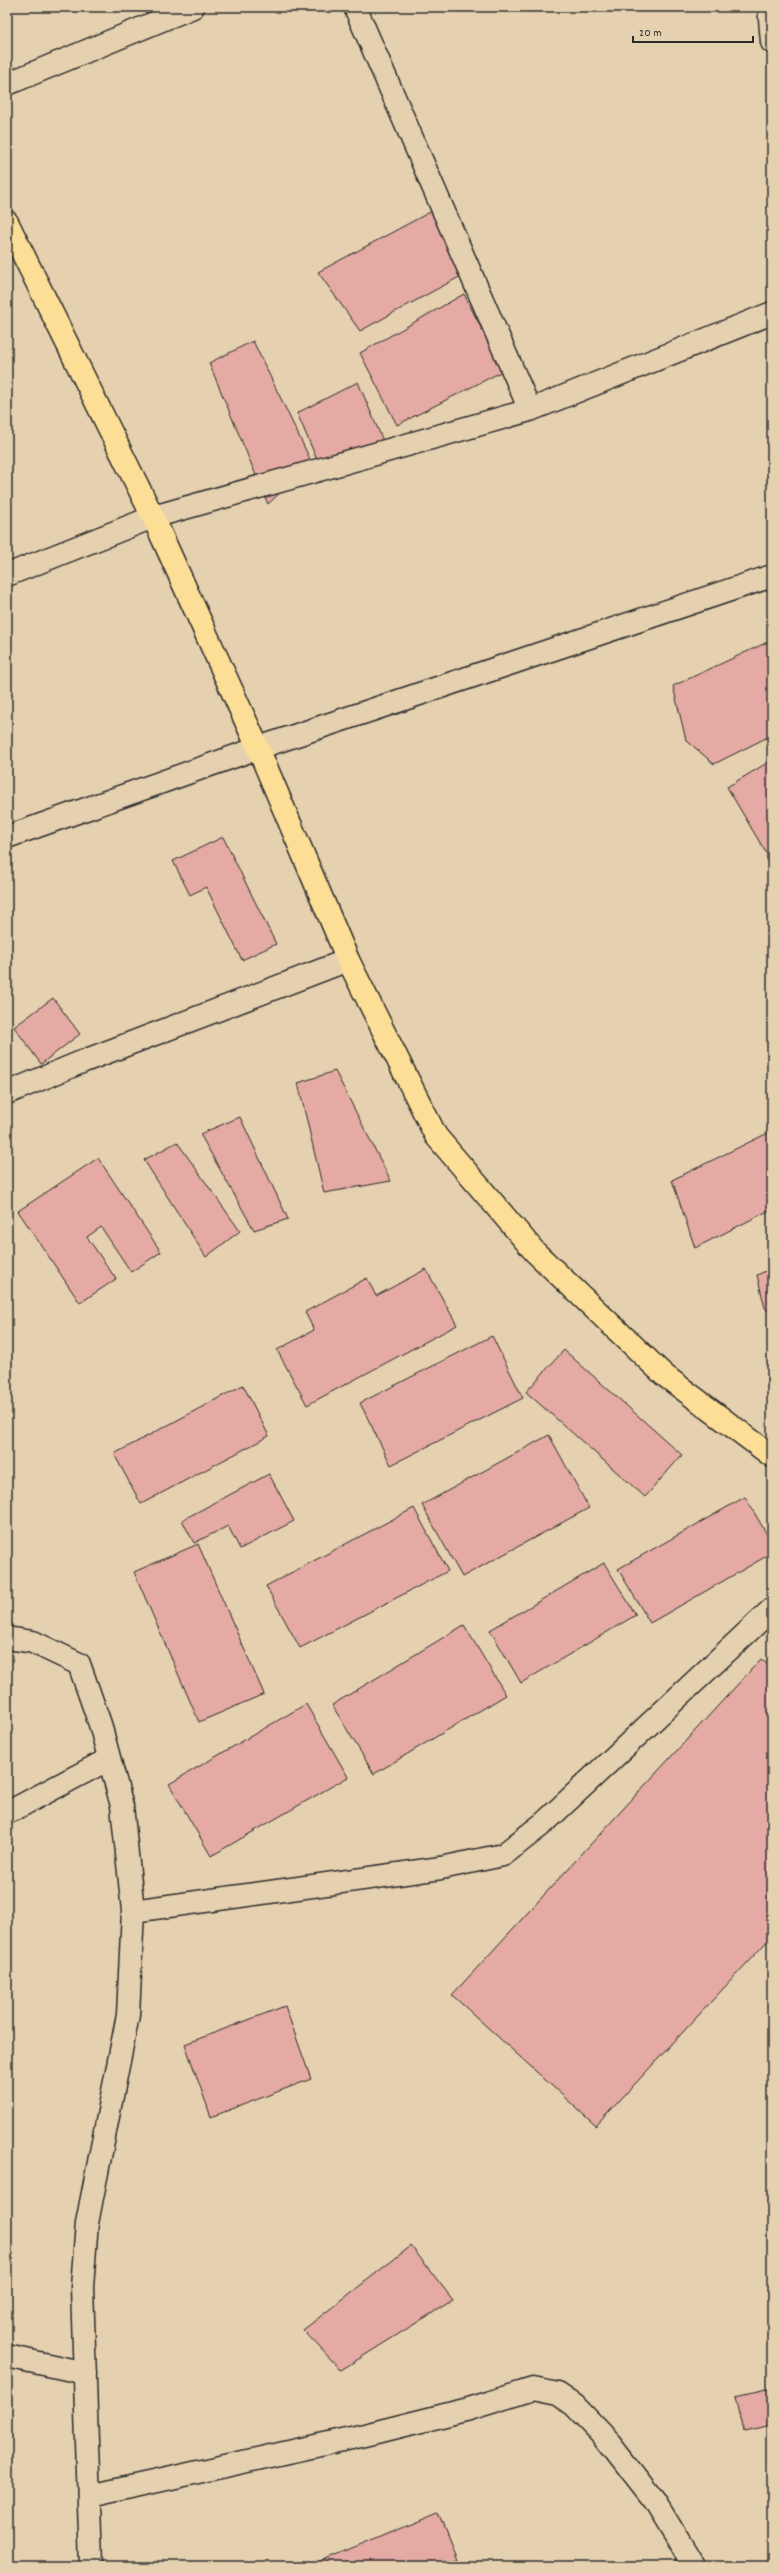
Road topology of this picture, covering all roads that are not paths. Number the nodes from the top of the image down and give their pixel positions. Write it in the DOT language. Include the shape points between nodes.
graph roads {
  1 [pos="193,7"];
  2 [pos="355,7"];
  3 [pos="769,7"];
  4 [pos="772,42"];
  5 [pos="7,84"];
  6 [pos="7,222"];
  7 [pos="772,313"];
  8 [pos="530,410"];
  9 [pos="152,517"];
  10 [pos="7,575"];
  11 [pos="772,576"];
  12 [pos="258,748"];
  13 [pos="7,837"];
  14 [pos="348,960"];
  15 [pos="7,1093"];
  16 [pos="772,1456"];
  17 [pos="772,1609"];
  18 [pos="7,1638"];
  19 [pos="109,1759"];
  20 [pos="7,1813"];
  21 [pos="133,1911"];
  22 [pos="7,2356"];
  23 [pos="86,2373"];
  24 [pos="90,2496"];
  25 [pos="91,2566"];
  26 [pos="694,2566"];
  1 -- 5 [label="street"];
  2 -- 8 [label="street"];
  3 -- 4 [label="street"];
  6 -- 9 [label="main road"];
  7 -- 8 [label="street"];
  8 -- 9 [label="street"];
  9 -- 10 [label="street"];
  9 -- 12 [label="main road"];
  11 -- 12 [label="street"];
  12 -- 13 [label="street"];
  12 -- 14 [label="main road"];
  14 -- 15 [label="street"];
  14 -- 16 [label="main road" via="436,1136 525,1240 664,1375"];
  17 -- 21 [label="street" via="545,1822 502,1855 440,1868"];
  18 -- 19 [label="street" via="33,1642 79,1664"];
  19 -- 20 [label="street"];
  19 -- 21 [label="street" via="122,1806"];
  21 -- 23 [label="street" via="128,2015 87,2223 82,2287"];
  22 -- 23 [label="street"];
  23 -- 24 [label="street"];
  24 -- 25 [label="street"];
  24 -- 26 [label="street" via="365,2435 469,2409 533,2389 558,2394 602,2434 655,2502"];
}
